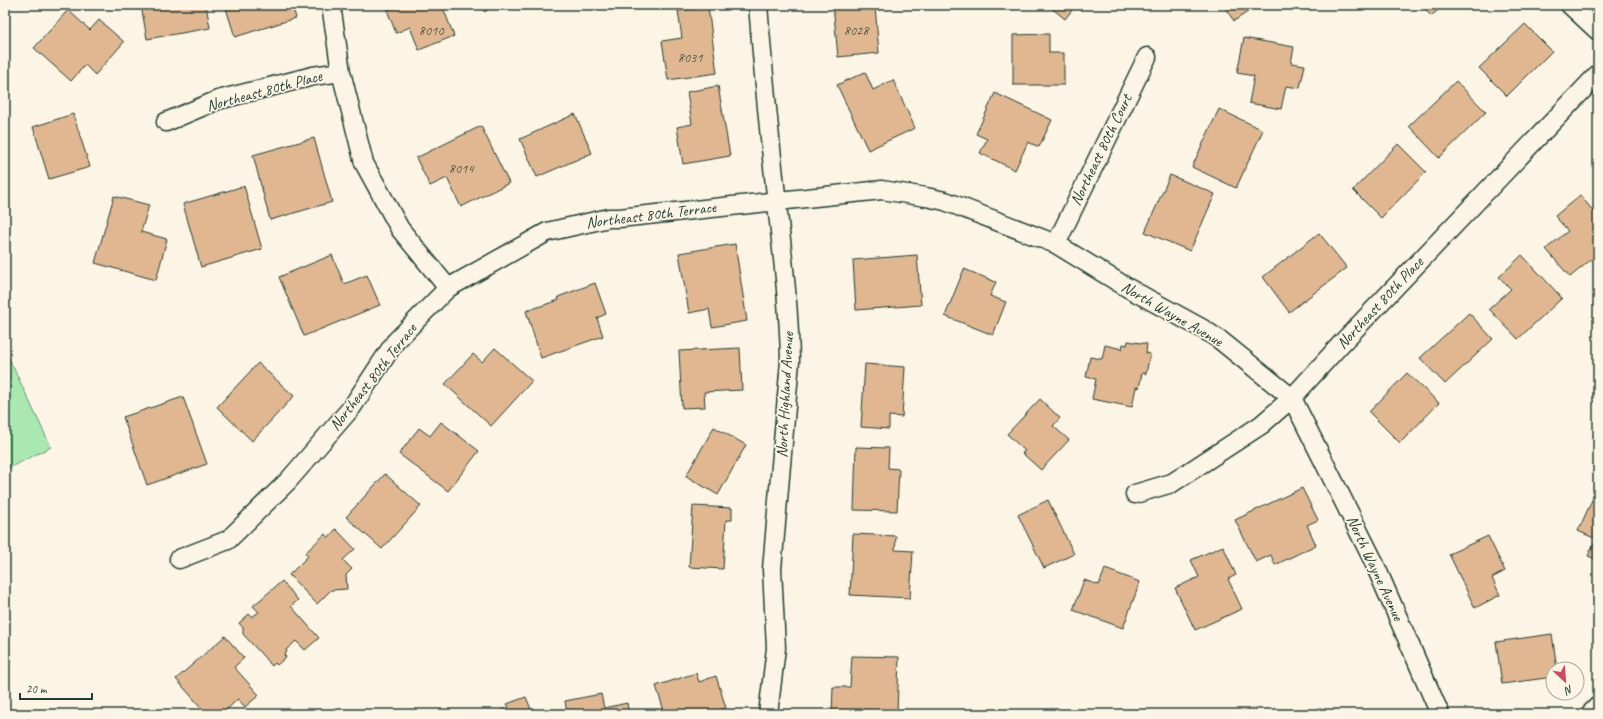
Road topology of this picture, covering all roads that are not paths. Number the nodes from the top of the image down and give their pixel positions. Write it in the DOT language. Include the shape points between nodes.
graph roads {
  1 [pos="331,5"];
  2 [pos="758,5"];
  3 [pos="1570,5"];
  4 [pos="1598,32"];
  5 [pos="1147,57"];
  6 [pos="341,72"];
  7 [pos="1598,74"];
  8 [pos="166,122"];
  9 [pos="777,200"];
  10 [pos="1056,244"];
  11 [pos="448,288"];
  12 [pos="1292,398"];
  13 [pos="1135,494"];
  14 [pos="179,559"];
  15 [pos="1598,706"];
  16 [pos="768,714"];
  17 [pos="1440,714"];
  18 [pos="1590,714"];
  1 -- 6 [label="street"];
  2 -- 9 [label="street, North Highland Avenue"];
  3 -- 4 [label="street"];
  5 -- 10 [label="street, Northeast 80th Court"];
  6 -- 8 [label="street, Northeast 80th Place" via="313,76 218,100"];
  6 -- 11 [label="street" via="364,163 400,229"];
  7 -- 12 [label="street, Northeast 80th Place"];
  9 -- 10 [label="street, North Wayne Avenue" via="882,190 945,201"];
  9 -- 11 [label="street, Northeast 80th Terrace" via="609,218 547,232"];
  9 -- 16 [label="street, North Highland Avenue" via="790,361 772,569 776,648"];
  10 -- 12 [label="street, North Wayne Avenue" via="1208,333"];
  11 -- 14 [label="street, Northeast 80th Terrace" via="395,342 352,407 288,482 228,540"];
  12 -- 13 [label="street, Northeast 80th Place" via="1255,430 1172,483"];
  12 -- 17 [label="street, North Wayne Avenue" via="1372,558"];
  15 -- 18 [label="street"];
}
